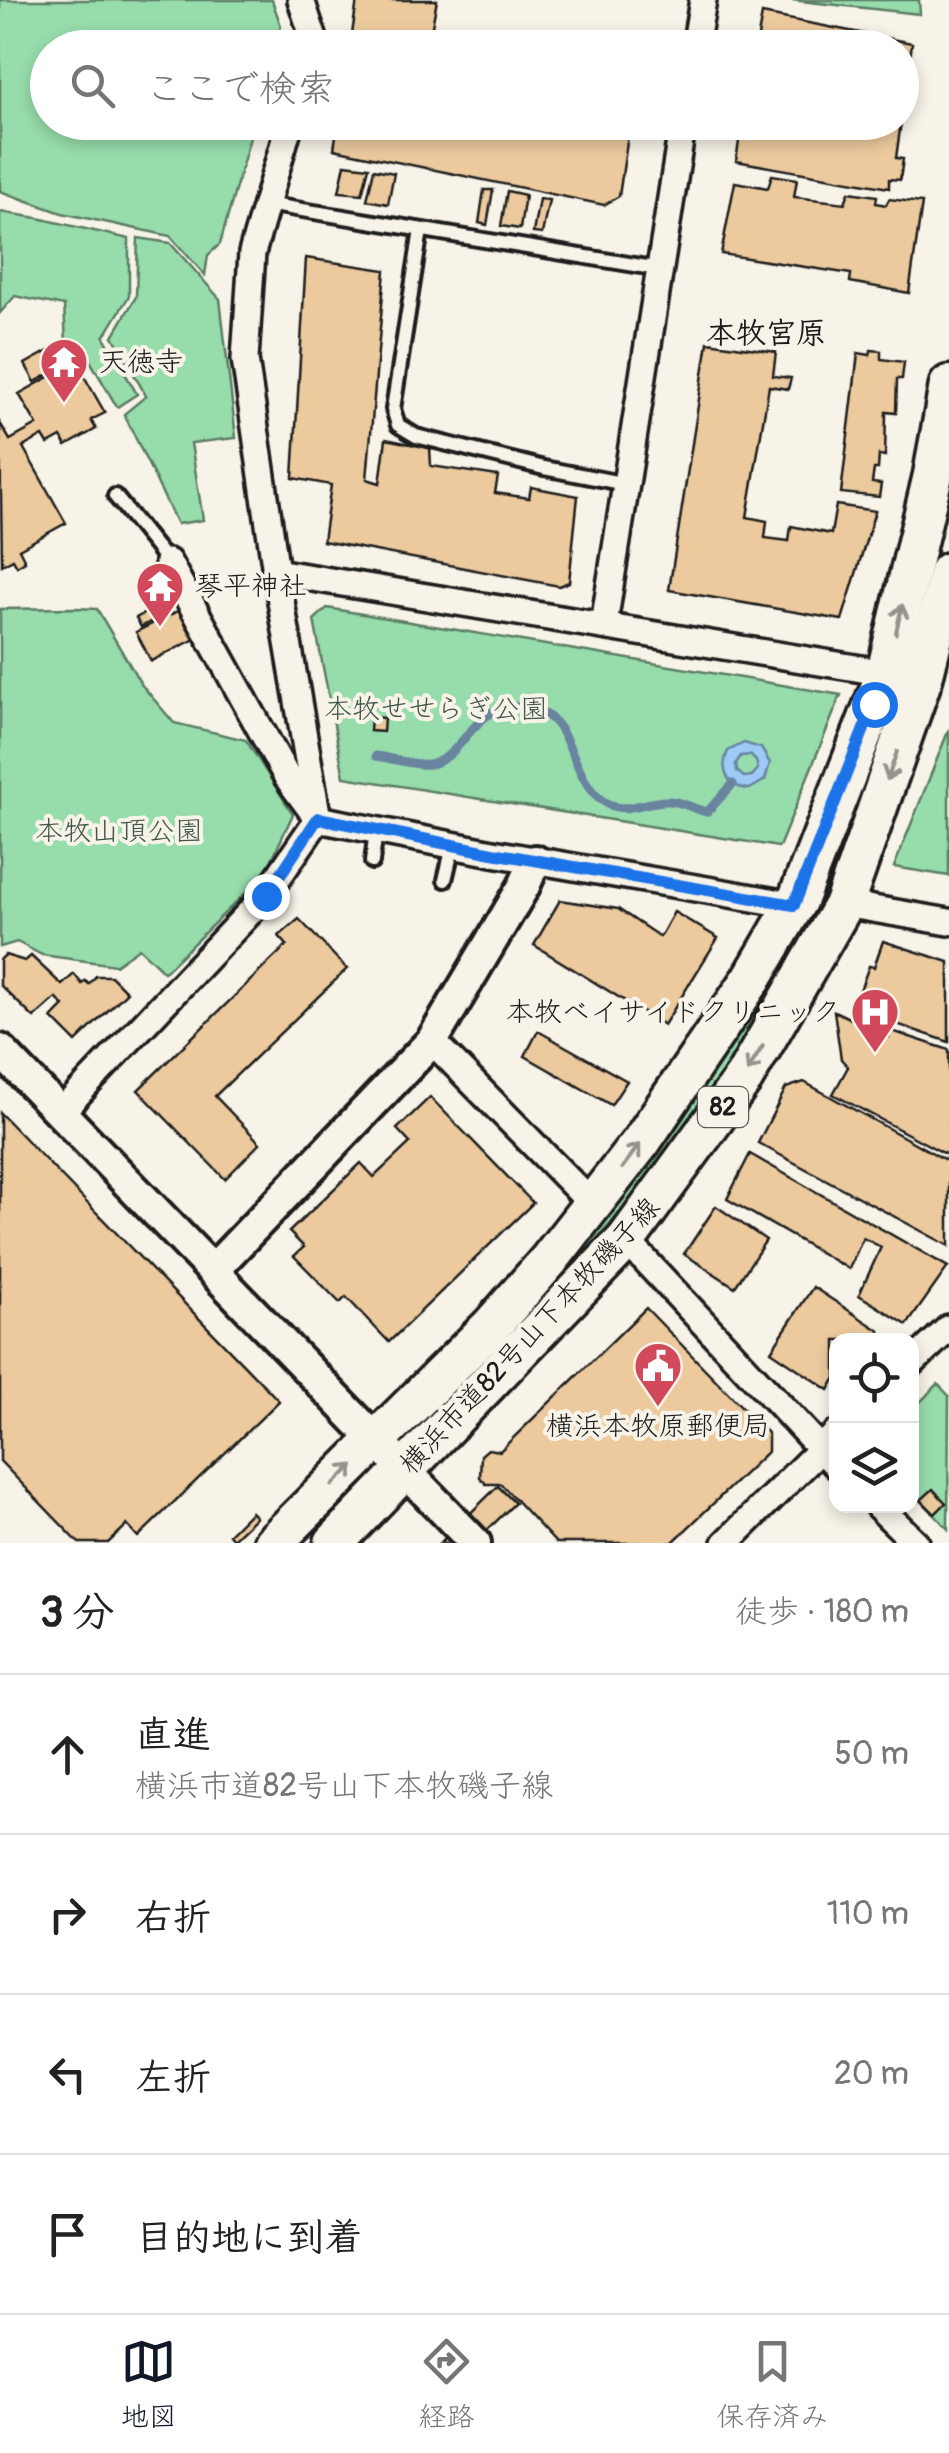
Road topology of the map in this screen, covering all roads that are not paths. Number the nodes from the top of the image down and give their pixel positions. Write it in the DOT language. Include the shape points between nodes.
graph roads {
  1 [pos="301,0"];
  2 [pos="703,0"];
  3 [pos="311,30"];
  4 [pos="698,30"];
  5 [pos="285,140"];
  6 [pos="680,140"];
  7 [pos="266,204"];
  8 [pos="421,230"];
  9 [pos="659,269"];
  10 [pos="949,385"];
  11 [pos="626,484"];
  12 [pos="115,496"];
  13 [pos="168,562"];
  14 [pos="276,572"];
  15 [pos="949,572"];
  16 [pos="604,624"];
  17 [pos="919,678"];
  18 [pos="318,818"];
  19 [pos="376,831"];
  20 [pos="453,846"];
  21 [pos="535,861"];
  22 [pos="372,862"];
  23 [pos="445,880"];
  24 [pos="844,904"];
  25 [pos="794,905"];
  26 [pos="949,922"];
  27 [pos="432,1041"];
  28 [pos="0,1050"];
  29 [pos="61,1112"];
  30 [pos="593,1205"];
  31 [pos="626,1240"];
  32 [pos="214,1270"];
  33 [pos="949,1328"];
  34 [pos="919,1356"];
  35 [pos="378,1440"];
  36 [pos="829,1447"];
  37 [pos="829,1451"];
  38 [pos="407,1470"];
  39 [pos="885,1513"];
  40 [pos="274,1543"];
  41 [pos="334,1543"];
  42 [pos="475,1543"];
  43 [pos="726,1543"];
  44 [pos="916,1543"];
  1 -- 3 [label="street"];
  2 -- 4 [label="street"];
  5 -- 7 [label="street"];
  6 -- 9 [label="street"];
  7 -- 8 [label="lane"];
  7 -- 14 [label="street" via="252,253 246,359"];
  8 -- 9 [label="lane"];
  8 -- 11 [label="lane" via="393,409 398,425 416,436"];
  9 -- 11 [label="street"];
  17 -- 10 [label="main road, 横浜市道82号山下本牧磯子線 / 82, one-way" via="933,475"];
  11 -- 16 [label="street"];
  12 -- 13 [label="lane"];
  13 -- 18 [label="street" via="287,777"];
  14 -- 16 [label="street"];
  14 -- 18 [label="street"];
  15 -- 17 [label="main road, 横浜市道82号山下本牧磯子線 / 82"];
  16 -- 17 [label="street"];
  17 -- 24 [label="main road, 横浜市道82号山下本牧磯子線 / 82, one-way"];
  17 -- 25 [label="main road, 横浜市道82号山下本牧磯子線 / 82"];
  18 -- 19 [label="street"];
  18 -- 29 [label="street" via="266,896"];
  19 -- 20 [label="street"];
  19 -- 22 [label="lane"];
  20 -- 21 [label="street"];
  20 -- 23 [label="lane"];
  21 -- 25 [label="street"];
  21 -- 27 [label="street"];
  24 -- 26 [label="street"];
  24 -- 31 [label="main road, 横浜市道82号山下本牧磯子線 / 82, one-way" via="744,1078"];
  30 -- 25 [label="main road, 横浜市道82号山下本牧磯子線 / 82, one-way" via="694,1067"];
  27 -- 30 [label="street"];
  27 -- 32 [label="street"];
  28 -- 29 [label="street"];
  29 -- 32 [label="street"];
  30 -- 35 [label="main road, 横浜市道82号山下本牧磯子線 / 82" via="490,1326"];
  31 -- 36 [label="street"];
  31 -- 38 [label="main road, 横浜市道82号山下本牧磯子線 / 82"];
  32 -- 35 [label="street"];
  33 -- 34 [label="street"];
  35 -- 38 [label="street"];
  40 -- 35 [label="main road, 横浜市道82号山下本牧磯子線 / 82, one-way"];
  37 -- 43 [label="street"];
  38 -- 41 [label="main road, 横浜市道82号山下本牧磯子線 / 82"];
  38 -- 42 [label="street"];
  39 -- 44 [label="street"];
}
